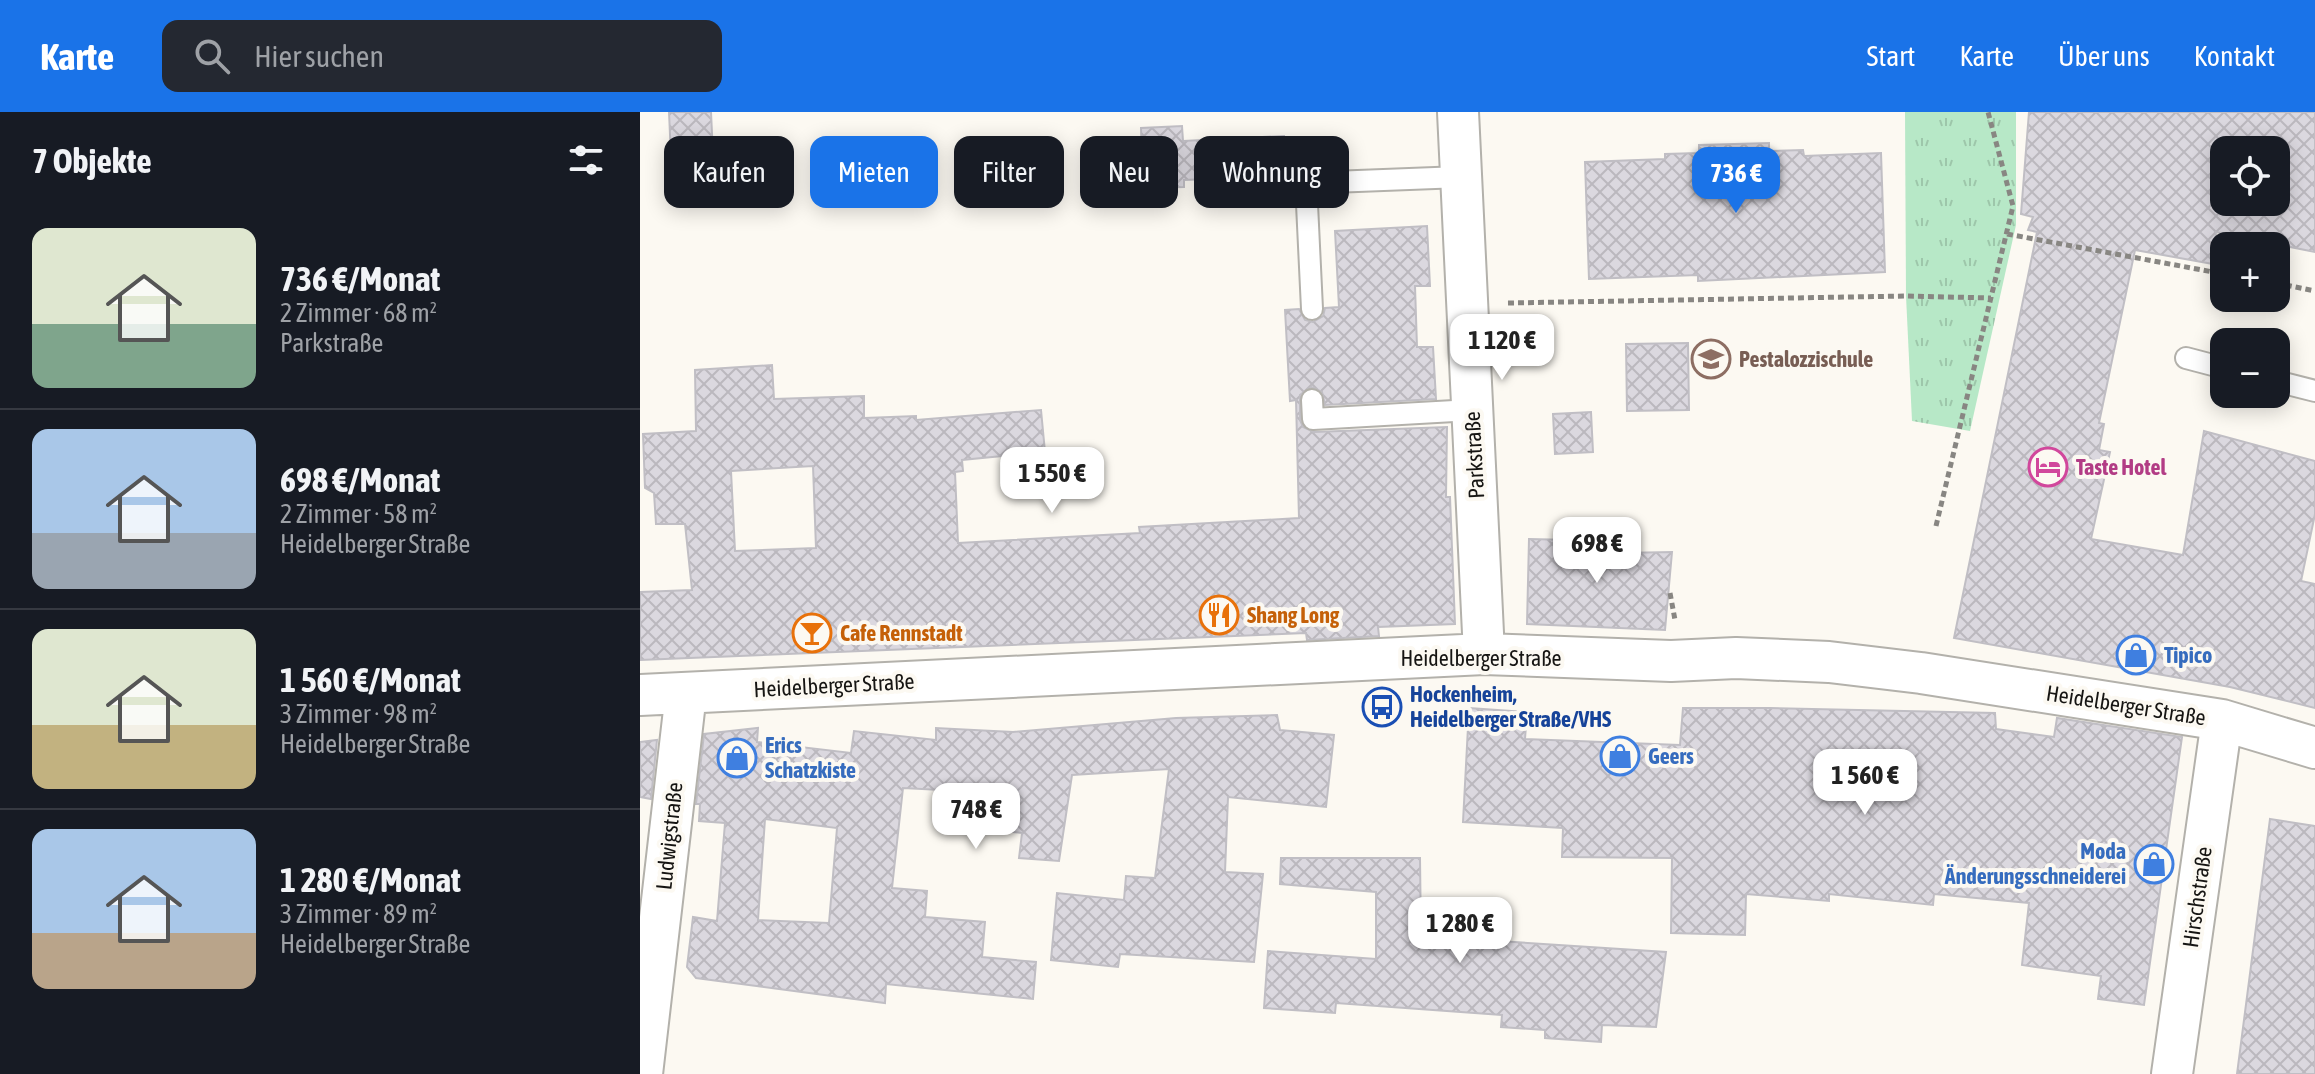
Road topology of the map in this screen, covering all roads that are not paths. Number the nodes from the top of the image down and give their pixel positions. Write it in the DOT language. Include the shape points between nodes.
graph roads {
  1 [pos="1458,112"];
  2 [pos="1461,177"];
  3 [pos="1312,309"];
  4 [pos="2186,358"];
  5 [pos="2210,364"];
  6 [pos="2290,385"];
  7 [pos="2315,391"];
  8 [pos="1312,400"];
  9 [pos="1472,410"];
  10 [pos="1484,654"];
  11 [pos="686,693"];
  12 [pos="640,695"];
  13 [pos="2222,720"];
  14 [pos="2315,748"];
  15 [pos="642,1074"];
  16 [pos="2172,1074"];
  1 -- 2 [label="street, Parkstraße"];
  2 -- 3 [label="lane" via="1306,183"];
  2 -- 9 [label="street, Parkstraße"];
  4 -- 5 [label="lane"];
  6 -- 7 [label="lane"];
  8 -- 9 [label="lane" via="1313,419"];
  9 -- 10 [label="street, Parkstraße"];
  10 -- 11 [label="street, Heidelberger Straße"];
  10 -- 13 [label="street, Heidelberger Straße" via="1829,662"];
  11 -- 12 [label="street, Heidelberger Straße"];
  11 -- 15 [label="street, Ludwigstraße"];
  13 -- 14 [label="street, Heidelberger Straße"];
  13 -- 16 [label="street, Hirschstraße"];
}
